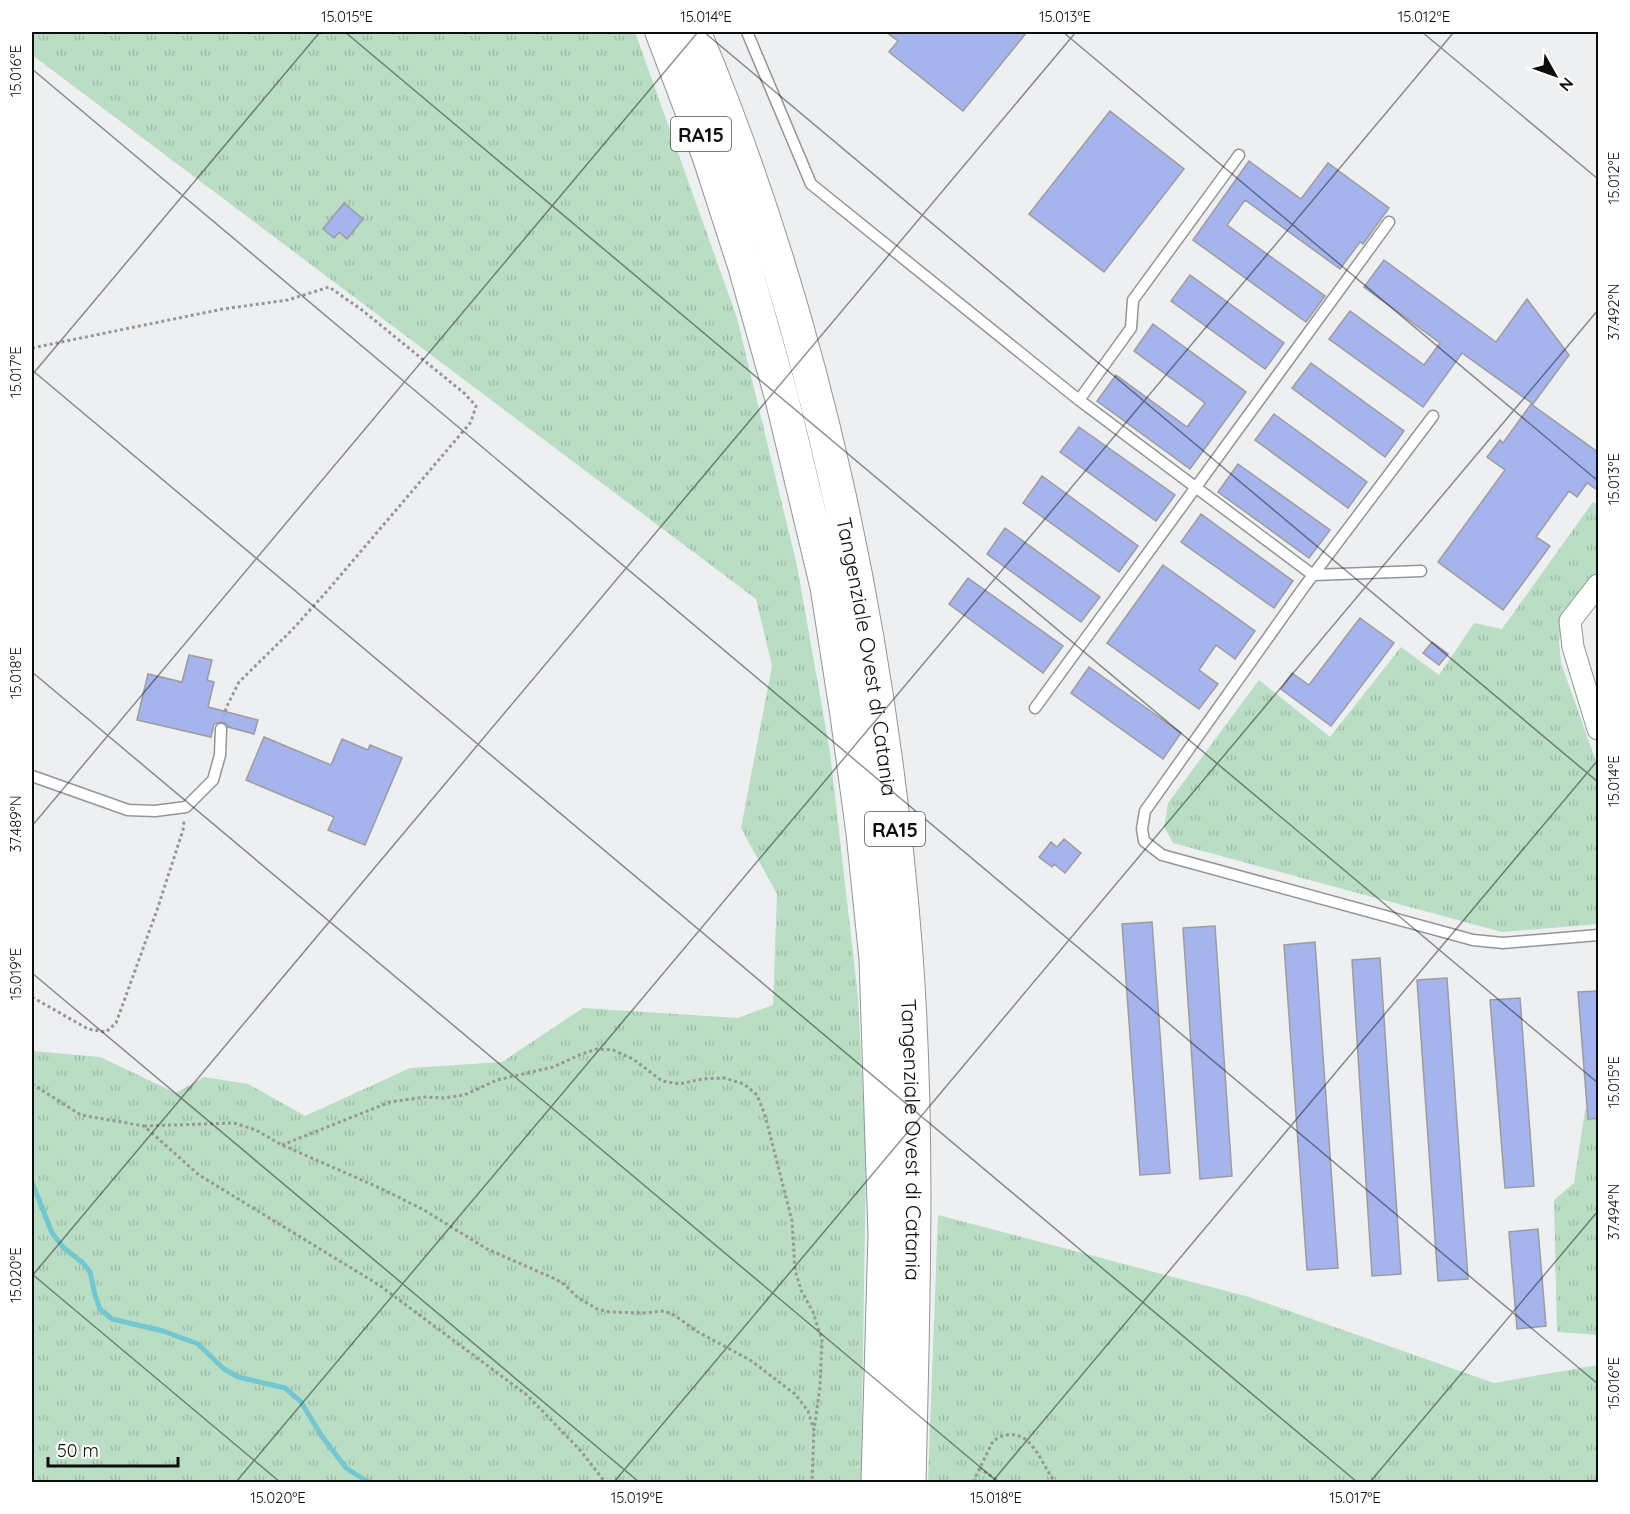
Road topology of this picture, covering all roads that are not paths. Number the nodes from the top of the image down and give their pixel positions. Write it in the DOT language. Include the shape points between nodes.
graph roads {
  1 [pos="647,32"];
  2 [pos="662,32"];
  3 [pos="696,32"];
  4 [pos="747,32"];
  5 [pos="1239,155"];
  6 [pos="1389,222"];
  7 [pos="736,238"];
  8 [pos="1079,399"];
  9 [pos="1433,416"];
  10 [pos="1197,488"];
  11 [pos="1421,571"];
  12 [pos="1313,575"];
  13 [pos="1599,585"];
  14 [pos="1035,708"];
  15 [pos="221,729"];
  16 [pos="1599,729"];
  17 [pos="32,776"];
  18 [pos="1599,935"];
  19 [pos="878,1482"];
  20 [pos="909,1482"];
  1 -- 7 [label="highway" via="692,149"];
  2 -- 7 [label="highway, Tangenziale Ovest di Catania / RA15"];
  3 -- 20 [label="highway, Tangenziale Ovest di Catania / RA15" via="756,191 812,385 857,578 879,710 896,842 912,1078 915,1234"];
  4 -- 8 [label="lane" via="811,184"];
  5 -- 8 [label="lane" via="1133,300 1131,328"];
  6 -- 10 [label="lane"];
  7 -- 19 [label="highway, Tangenziale Ovest di Catania / RA15" via="781,395 827,587 863,833 876,959 885,1234"];
  8 -- 10 [label="lane"];
  9 -- 12 [label="lane"];
  10 -- 12 [label="lane"];
  10 -- 14 [label="lane"];
  11 -- 12 [label="lane"];
  12 -- 18 [label="lane" via="1145,812 1144,841 1162,855 1473,940 1503,943"];
  13 -- 16 [label="street" via="1570,621 1573,647"];
  15 -- 17 [label="lane" via="220,755 213,780 186,807 128,810"];
}
